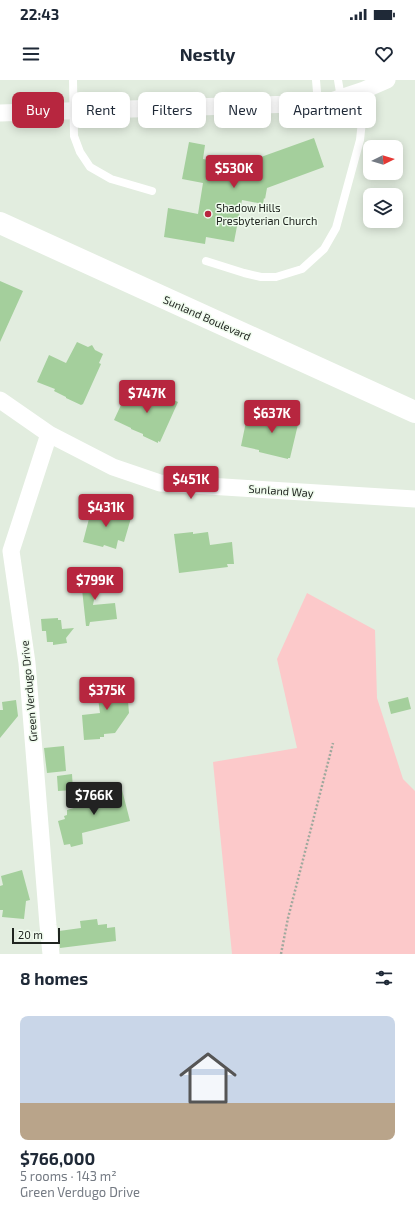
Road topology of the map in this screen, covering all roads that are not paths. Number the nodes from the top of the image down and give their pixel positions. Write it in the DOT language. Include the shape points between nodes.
graph roads {
  1 [pos="73,80"];
  2 [pos="316,80"];
  3 [pos="338,80"];
  4 [pos="387,80"];
  5 [pos="364,90"];
  6 [pos="73,92"];
  7 [pos="317,92"];
  8 [pos="339,92"];
  9 [pos="358,92"];
  10 [pos="279,105"];
  11 [pos="130,109"];
  12 [pos="72,111"];
  13 [pos="0,114"];
  14 [pos="74,128"];
  15 [pos="152,191"];
  16 [pos="0,223"];
  17 [pos="206,261"];
  18 [pos="0,400"];
  19 [pos="415,412"];
  20 [pos="49,434"];
  21 [pos="415,499"];
  22 [pos="51,954"];
  1 -- 6 [label="lane"];
  2 -- 7 [label="lane"];
  3 -- 8 [label="lane"];
  4 -- 5 [label="street"];
  5 -- 9 [label="street"];
  5 -- 17 [label="lane" via="360,140 336,228 324,249 302,269 276,276 256,276"];
  10 -- 11 [label="street"];
  12 -- 13 [label="street"];
  14 -- 15 [label="lane" via="80,152 90,167 111,179"];
  16 -- 19 [label="main road, Sunland Boulevard"];
  18 -- 20 [label="street, Sunland Way"];
  20 -- 21 [label="street, Sunland Way" via="113,467 160,483"];
  20 -- 22 [label="street, Green Verdugo Drive" via="11,551 27,663"];
}
